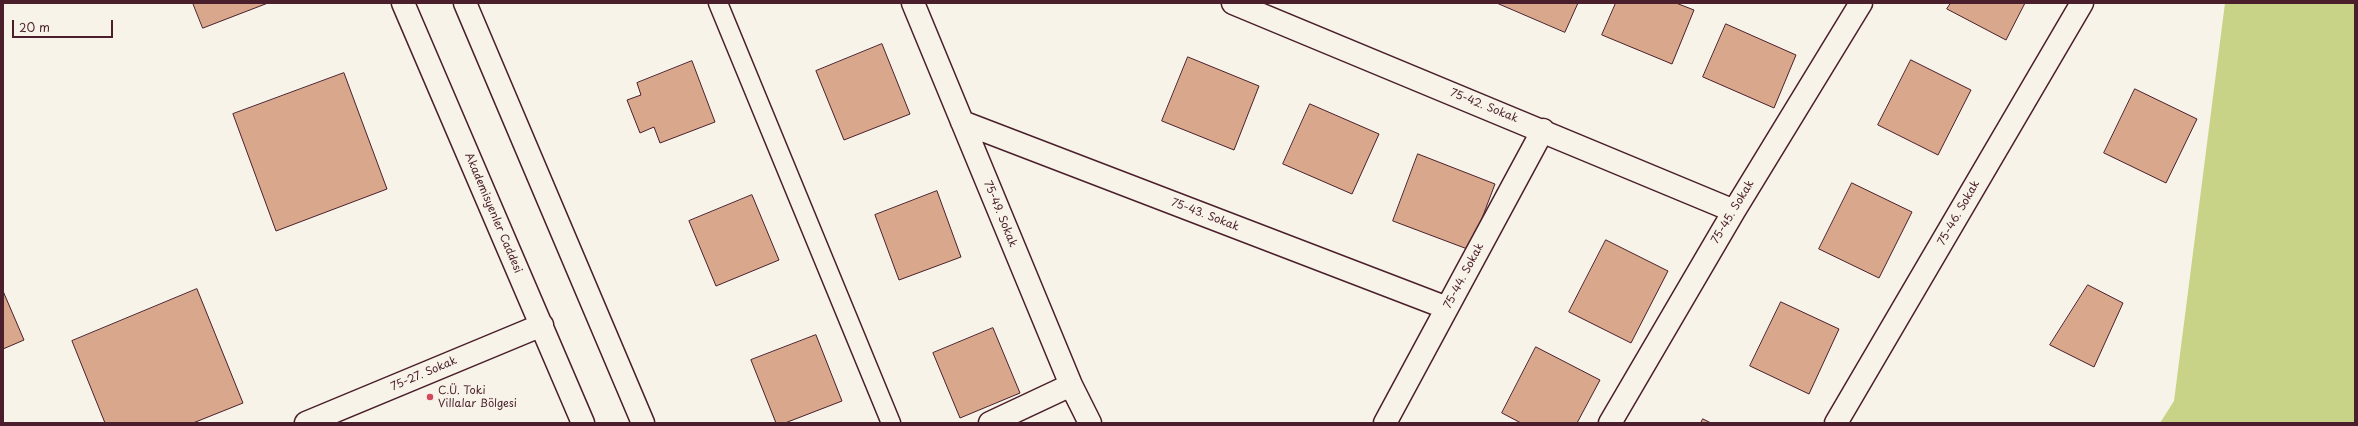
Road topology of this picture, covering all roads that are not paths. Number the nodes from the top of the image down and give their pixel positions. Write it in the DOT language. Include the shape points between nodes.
graph roads {
  1 [pos="403,3"];
  2 [pos="466,3"];
  3 [pos="718,3"];
  4 [pos="913,3"];
  5 [pos="1233,3"];
  6 [pos="2082,3"];
  7 [pos="1856,4"];
  8 [pos="962,122"];
  9 [pos="1542,130"];
  10 [pos="1734,211"];
  11 [pos="1447,308"];
  12 [pos="542,325"];
  13 [pos="1071,385"];
  14 [pos="306,423"];
  15 [pos="583,423"];
  16 [pos="643,423"];
  17 [pos="891,423"];
  18 [pos="990,423"];
  19 [pos="1090,423"];
  20 [pos="1385,423"];
  21 [pos="1610,423"];
  22 [pos="1836,423"];
  1 -- 12 [label="street, Akademisyenler Caddesi"];
  2 -- 16 [label="street"];
  3 -- 17 [label="lane"];
  4 -- 8 [label="street, 75-49. Sokak"];
  5 -- 9 [label="street, 75-42. Sokak"];
  6 -- 22 [label="street, 75-46. Sokak"];
  7 -- 10 [label="street, 75-45. Sokak"];
  8 -- 11 [label="street, 75-43. Sokak"];
  8 -- 13 [label="street, 75-49. Sokak"];
  9 -- 10 [label="street, 75-42. Sokak"];
  9 -- 11 [label="street, 75-44. Sokak"];
  10 -- 21 [label="street, 75-45. Sokak"];
  11 -- 20 [label="street, 75-44. Sokak"];
  12 -- 14 [label="street, 75-27. Sokak"];
  12 -- 15 [label="street, Akademisyenler Caddesi"];
  13 -- 18 [label="street"];
  13 -- 19 [label="street, 75-49. Sokak"];
}
